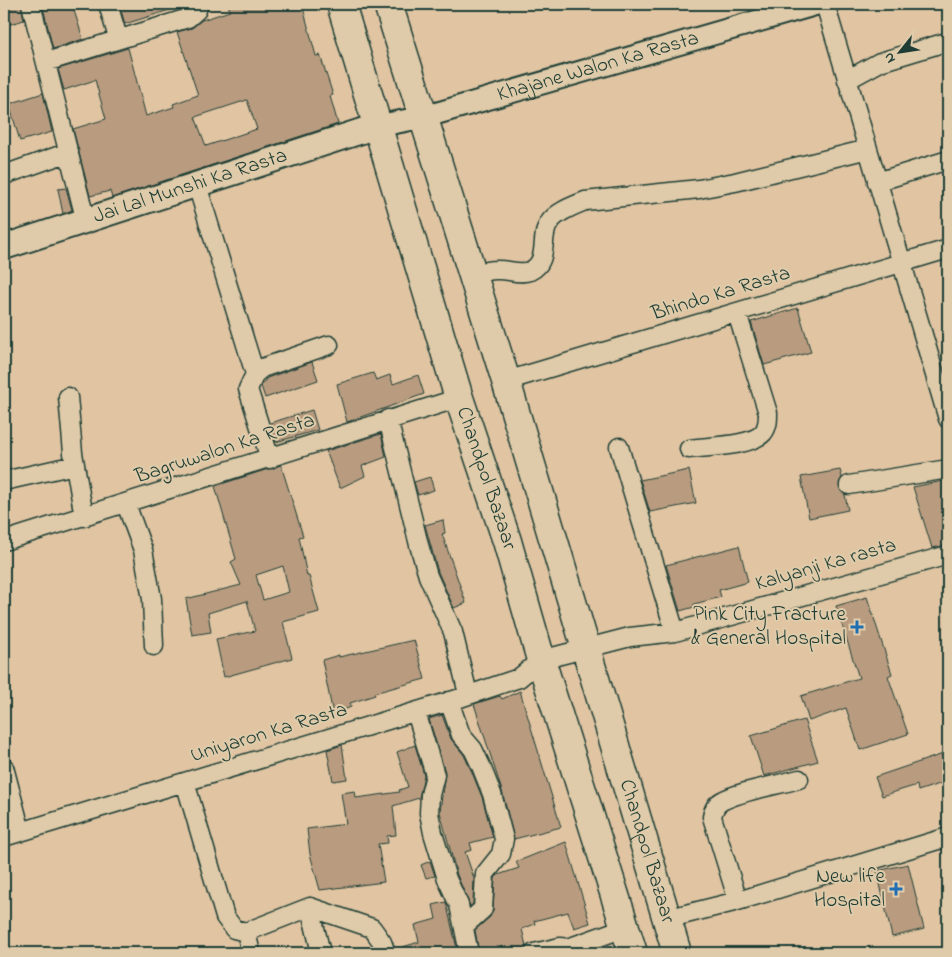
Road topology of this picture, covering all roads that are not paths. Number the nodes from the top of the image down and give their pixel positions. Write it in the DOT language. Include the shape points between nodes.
graph roads {
  1 [pos="31,4"];
  2 [pos="108,4"];
  3 [pos="199,4"];
  4 [pos="341,4"];
  5 [pos="388,4"];
  6 [pos="817,4"];
  7 [pos="825,4"];
  8 [pos="118,38"];
  9 [pos="943,43"];
  10 [pos="46,62"];
  11 [pos="847,80"];
  12 [pos="424,118"];
  13 [pos="377,126"];
  14 [pos="868,149"];
  15 [pos="69,152"];
  16 [pos="948,160"];
  17 [pos="4,175"];
  18 [pos="877,182"];
  19 [pos="198,185"];
  20 [pos="86,222"];
  21 [pos="4,247"];
  22 [pos="948,248"];
  23 [pos="901,263"];
  24 [pos="473,275"];
  25 [pos="737,313"];
  26 [pos="329,345"];
  27 [pos="255,374"];
  28 [pos="506,380"];
  29 [pos="68,397"];
  30 [pos="459,398"];
  31 [pos="948,419"];
  32 [pos="388,420"];
  33 [pos="618,447"];
  34 [pos="689,449"];
  35 [pos="270,459"];
  36 [pos="75,465"];
  37 [pos="948,470"];
  38 [pos="4,481"];
  39 [pos="849,486"];
  40 [pos="126,504"];
  41 [pos="84,517"];
  42 [pos="4,541"];
  43 [pos="948,555"];
  44 [pos="675,632"];
  45 [pos="154,646"];
  46 [pos="585,648"];
  47 [pos="541,660"];
  48 [pos="468,694"];
  49 [pos="448,701"];
  50 [pos="416,712"];
  51 [pos="4,767"];
  52 [pos="799,779"];
  53 [pos="185,782"];
  54 [pos="21,832"];
  55 [pos="4,837"];
  56 [pos="948,837"];
  57 [pos="738,900"];
  58 [pos="310,907"];
  59 [pos="666,919"];
  60 [pos="464,926"];
  61 [pos="624,928"];
  62 [pos="246,932"];
  63 [pos="251,953"];
  64 [pos="321,953"];
  65 [pos="386,953"];
  66 [pos="469,953"];
  67 [pos="534,953"];
  68 [pos="633,953"];
  69 [pos="677,953"];
  1 -- 10 [label="street"];
  2 -- 8 [label="street"];
  3 -- 8 [label="street" via="188,18"];
  4 -- 13 [label="main road, Chandpol Bazaar"];
  5 -- 12 [label="main road, Chandpol Bazaar"];
  6 -- 12 [label="street, Khajane Walon Ka Rasta"];
  7 -- 11 [label="street"];
  8 -- 10 [label="street"];
  9 -- 11 [label="street" via="880,62"];
  10 -- 15 [label="street"];
  11 -- 14 [label="street"];
  12 -- 13 [label="street, Khajane Walon Ka Rasta"];
  12 -- 24 [label="main road, Chandpol Bazaar"];
  13 -- 19 [label="main road, Jai Lal Munshi Ka Rasta"];
  13 -- 30 [label="main road, Chandpol Bazaar"];
  14 -- 18 [label="street"];
  14 -- 24 [label="street" via="699,189 585,201 549,221 537,266 520,273 496,270"];
  15 -- 17 [label="street"];
  15 -- 20 [label="street"];
  16 -- 18 [label="street"];
  18 -- 23 [label="street"];
  19 -- 20 [label="main road, Jai Lal Munshi Ka Rasta"];
  19 -- 27 [label="street"];
  20 -- 21 [label="main road, Jai Lal Munshi Ka Rasta"];
  22 -- 23 [label="street, Bhindo Ka Rasta"];
  23 -- 25 [label="street, Bhindo Ka Rasta"];
  23 -- 31 [label="street"];
  24 -- 28 [label="main road, Chandpol Bazaar"];
  25 -- 28 [label="street, Bhindo Ka Rasta"];
  25 -- 34 [label="street" via="768,413 767,425 763,433 747,442"];
  26 -- 27 [label="street" via="262,368"];
  27 -- 35 [label="street" via="248,389"];
  28 -- 46 [label="main road, Chandpol Bazaar"];
  29 -- 36 [label="street"];
  30 -- 32 [label="street, Bagruwalon Ka Rasta"];
  30 -- 47 [label="main road, Chandpol Bazaar" via="507,541"];
  32 -- 35 [label="street, Bagruwalon Ka Rasta"];
  32 -- 48 [label="street" via="419,546 428,576 453,632"];
  33 -- 44 [label="street"];
  35 -- 40 [label="street, Bagruwalon Ka Rasta"];
  36 -- 38 [label="street"];
  36 -- 41 [label="street"];
  37 -- 39 [label="street"];
  40 -- 41 [label="street, Bagruwalon Ka Rasta"];
  40 -- 45 [label="street" via="143,550 152,599"];
  41 -- 42 [label="street, Bagruwalon Ka Rasta"];
  43 -- 44 [label="street, Kalyanji Ka rasta"];
  44 -- 46 [label="street, Kalyanji Ka rasta" via="630,637"];
  46 -- 47 [label="street, Kalyanji Ka rasta"];
  46 -- 59 [label="main road, Chandpol Bazaar"];
  47 -- 48 [label="street, Uniyaron Ka Rasta" via="519,678"];
  47 -- 61 [label="main road, Chandpol Bazaar"];
  48 -- 49 [label="street, Uniyaron Ka Rasta"];
  49 -- 50 [label="street, Uniyaron Ka Rasta"];
  49 -- 60 [label="street" via="461,735 481,766 504,839 501,854 485,874 483,909"];
  50 -- 53 [label="street, Uniyaron Ka Rasta"];
  50 -- 60 [label="street" via="436,775 429,813 433,833"];
  51 -- 54 [label="street"];
  52 -- 57 [label="street" via="733,796 721,801 714,810 712,817"];
  53 -- 54 [label="street, Uniyaron Ka Rasta"];
  53 -- 62 [label="street" via="225,917 234,929"];
  54 -- 55 [label="street, Uniyaron Ka Rasta"];
  56 -- 57 [label="street"];
  57 -- 59 [label="street"];
  58 -- 62 [label="street"];
  58 -- 64 [label="street"];
  58 -- 65 [label="street" via="372,928"];
  59 -- 69 [label="main road, Chandpol Bazaar"];
  60 -- 66 [label="street"];
  61 -- 67 [label="street" via="568,948"];
  61 -- 68 [label="main road, Chandpol Bazaar"];
  62 -- 63 [label="street"];
}
